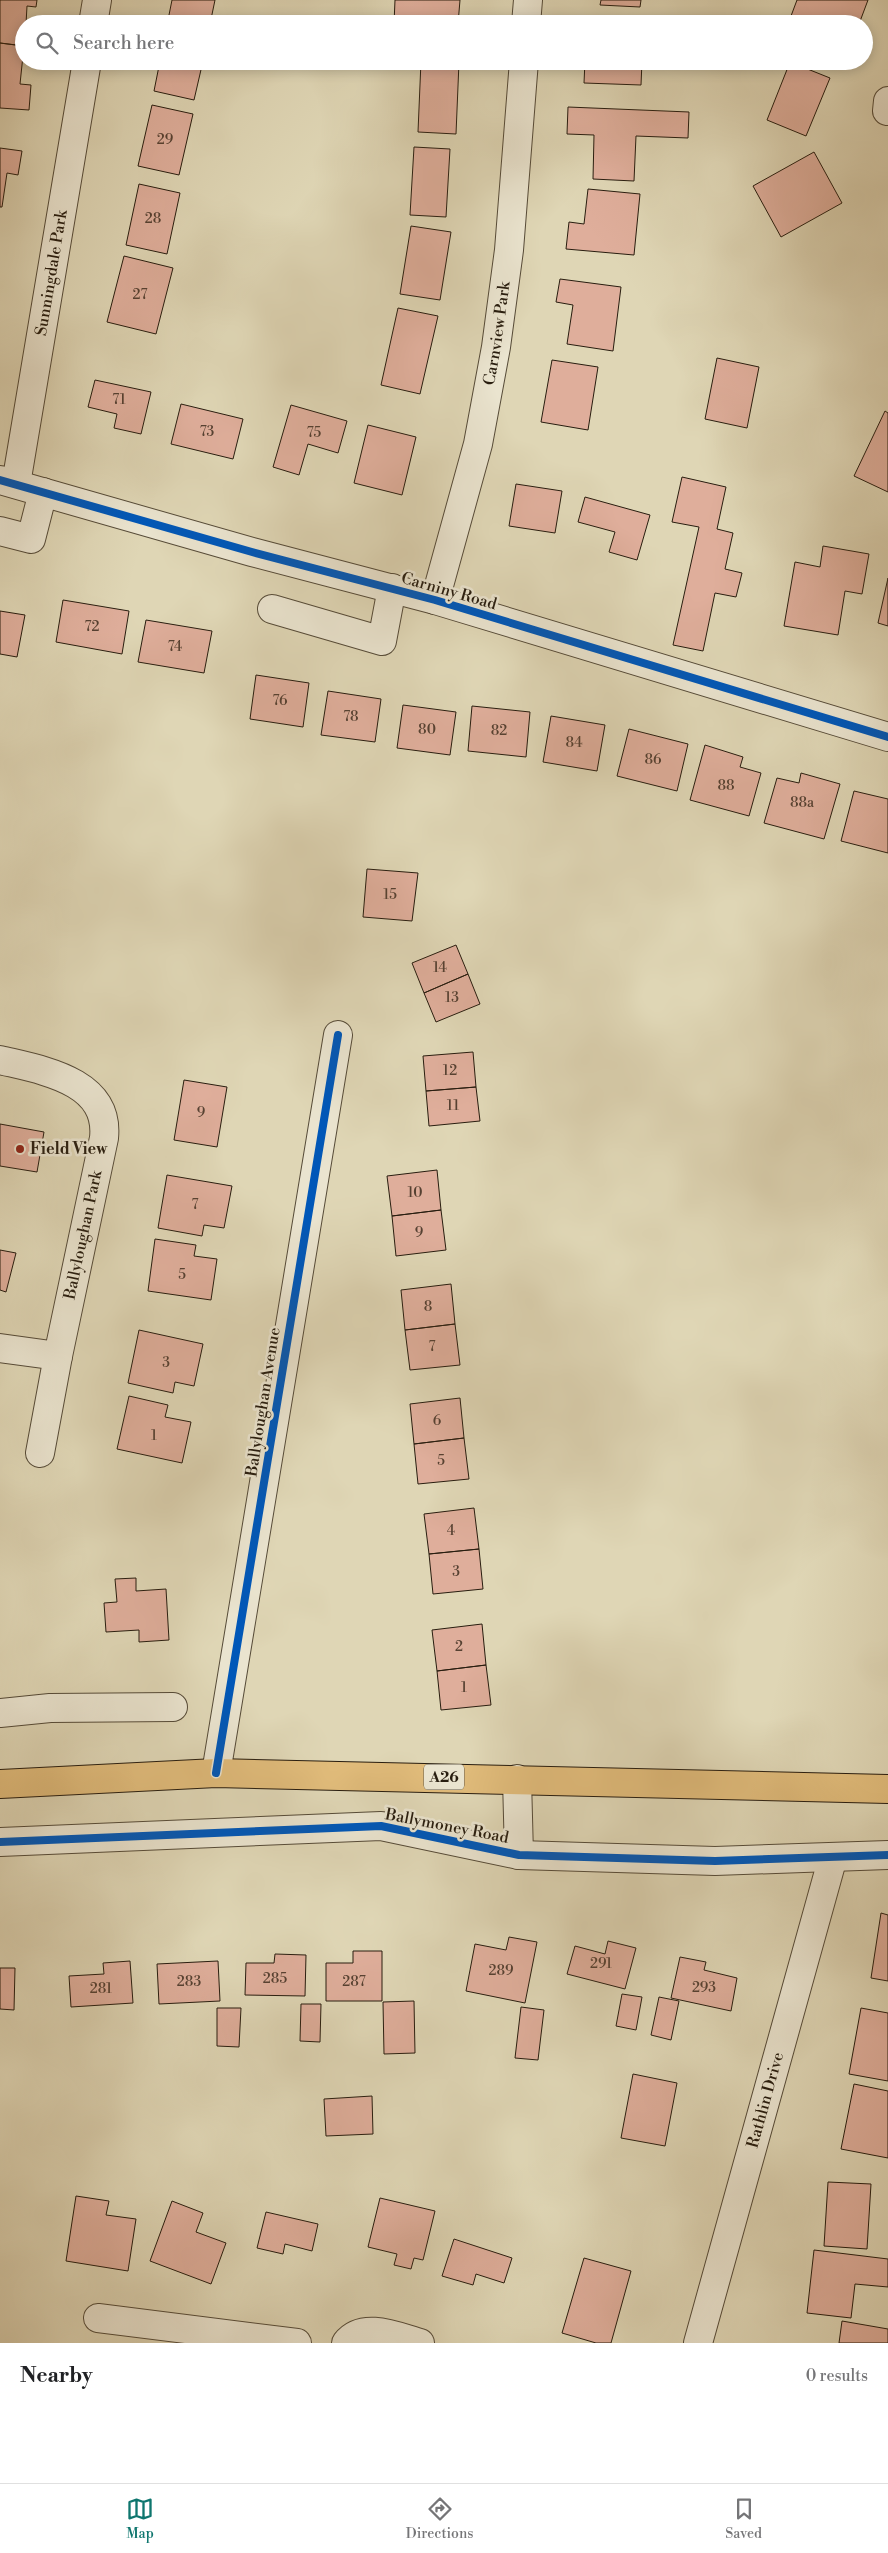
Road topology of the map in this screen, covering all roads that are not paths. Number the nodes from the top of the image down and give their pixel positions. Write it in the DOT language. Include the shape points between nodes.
graph roads {
  1 [pos="97,0"];
  2 [pos="528,0"];
  3 [pos="94,15"];
  4 [pos="527,15"];
  5 [pos="85,70"];
  6 [pos="523,70"];
  7 [pos="8,482"];
  8 [pos="43,492"];
  9 [pos="0,531"];
  10 [pos="392,588"];
  11 [pos="435,600"];
  12 [pos="272,609"];
  13 [pos="888,738"];
  14 [pos="338,1035"];
  15 [pos="0,1060"];
  16 [pos="0,1348"];
  17 [pos="58,1356"];
  18 [pos="40,1453"];
  19 [pos="174,1707"];
  20 [pos="0,1713"];
  21 [pos="216,1773"];
  22 [pos="517,1779"];
  23 [pos="0,1784"];
  24 [pos="888,1789"];
  25 [pos="0,1842"];
  26 [pos="519,1855"];
  27 [pos="888,1855"];
  28 [pos="833,1857"];
  29 [pos="98,2318"];
  30 [pos="297,2343"];
  31 [pos="346,2343"];
  32 [pos="420,2343"];
  33 [pos="698,2343"];
  1 -- 3 [label="street"];
  2 -- 4 [label="street"];
  5 -- 7 [label="street, Sunningdale Park"];
  6 -- 11 [label="street, Carnview Park" via="509,250 496,347 478,444"];
  7 -- 8 [label="street, Carniny Road"];
  8 -- 9 [label="street" via="32,539"];
  8 -- 10 [label="street, Carniny Road"];
  10 -- 11 [label="street, Carniny Road"];
  10 -- 12 [label="street, Carniny Road" via="382,641"];
  11 -- 13 [label="street, Carniny Road"];
  14 -- 21 [label="street, Ballyloughan Avenue"];
  15 -- 17 [label="street, Ballyloughan Park" via="52,1072 75,1083 94,1101 104,1120 104,1138"];
  16 -- 17 [label="street"];
  17 -- 18 [label="street, Ballyloughan Park"];
  19 -- 20 [label="street" via="50,1708"];
  21 -- 22 [label="main road, A26"];
  21 -- 23 [label="main road, A26"];
  22 -- 24 [label="main road, A26"];
  22 -- 26 [label="street, Ballymoney Road"];
  25 -- 26 [label="street, Ballymoney Road" via="381,1826"];
  26 -- 28 [label="street, Ballymoney Road" via="715,1861"];
  27 -- 28 [label="street, Ballymoney Road"];
  28 -- 33 [label="street, Rathlin Drive"];
  29 -- 30 [label="street"];
  31 -- 32 [label="street" via="354,2336 369,2332"];
}
